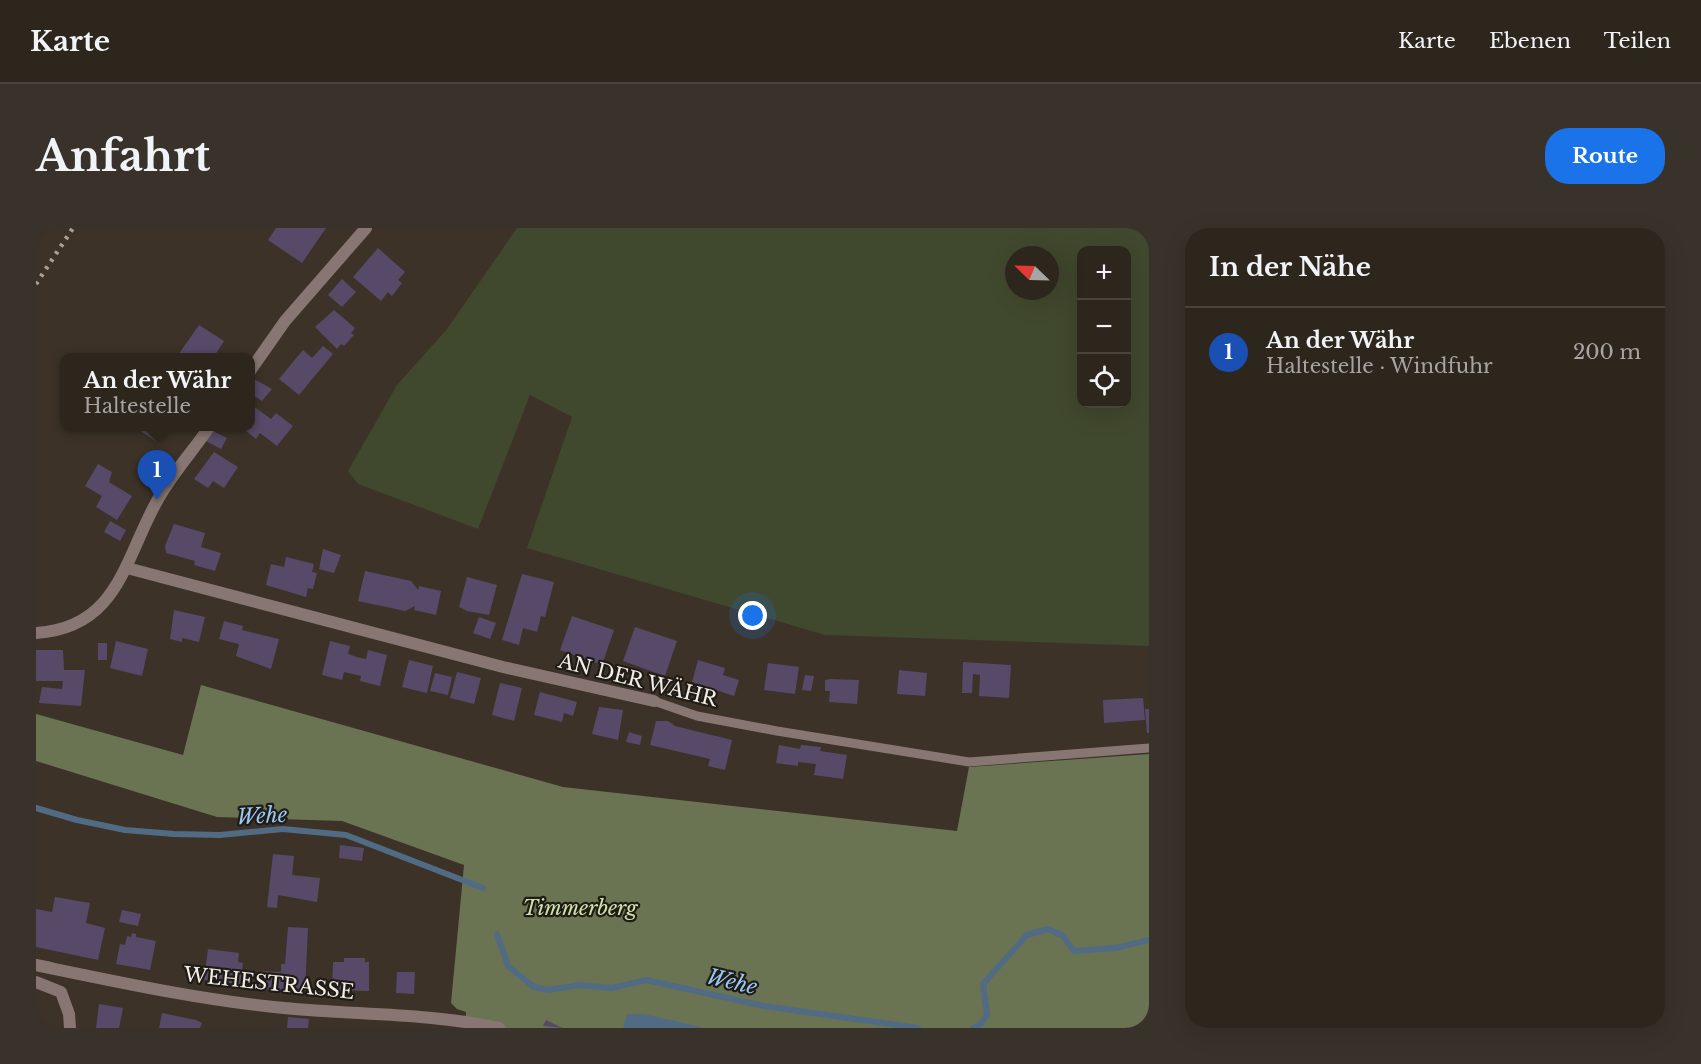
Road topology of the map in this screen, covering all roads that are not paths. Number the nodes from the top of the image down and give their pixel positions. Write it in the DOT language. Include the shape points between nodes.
graph roads {
  1 [pos="366,228"];
  2 [pos="255,364"];
  3 [pos="206,431"];
  4 [pos="127,568"];
  5 [pos="36,633"];
  6 [pos="654,701"];
  7 [pos="1149,748"];
  8 [pos="36,965"];
  9 [pos="36,982"];
  10 [pos="70,1028"];
  11 [pos="499,1028"];
  1 -- 2 [label="street" via="285,321"];
  3 -- 4 [label="street" via="157,500"];
  4 -- 5 [label="street" via="101,606 82,623 51,633"];
  4 -- 6 [label="street, AN DER WÄHR" via="492,664"];
  6 -- 7 [label="lane, AN DER WÄHR" via="698,716 969,762"];
  8 -- 11 [label="street, WEHESTRASSE" via="153,989 284,1008 420,1016"];
  9 -- 10 [label="street" via="61,992"];
}
